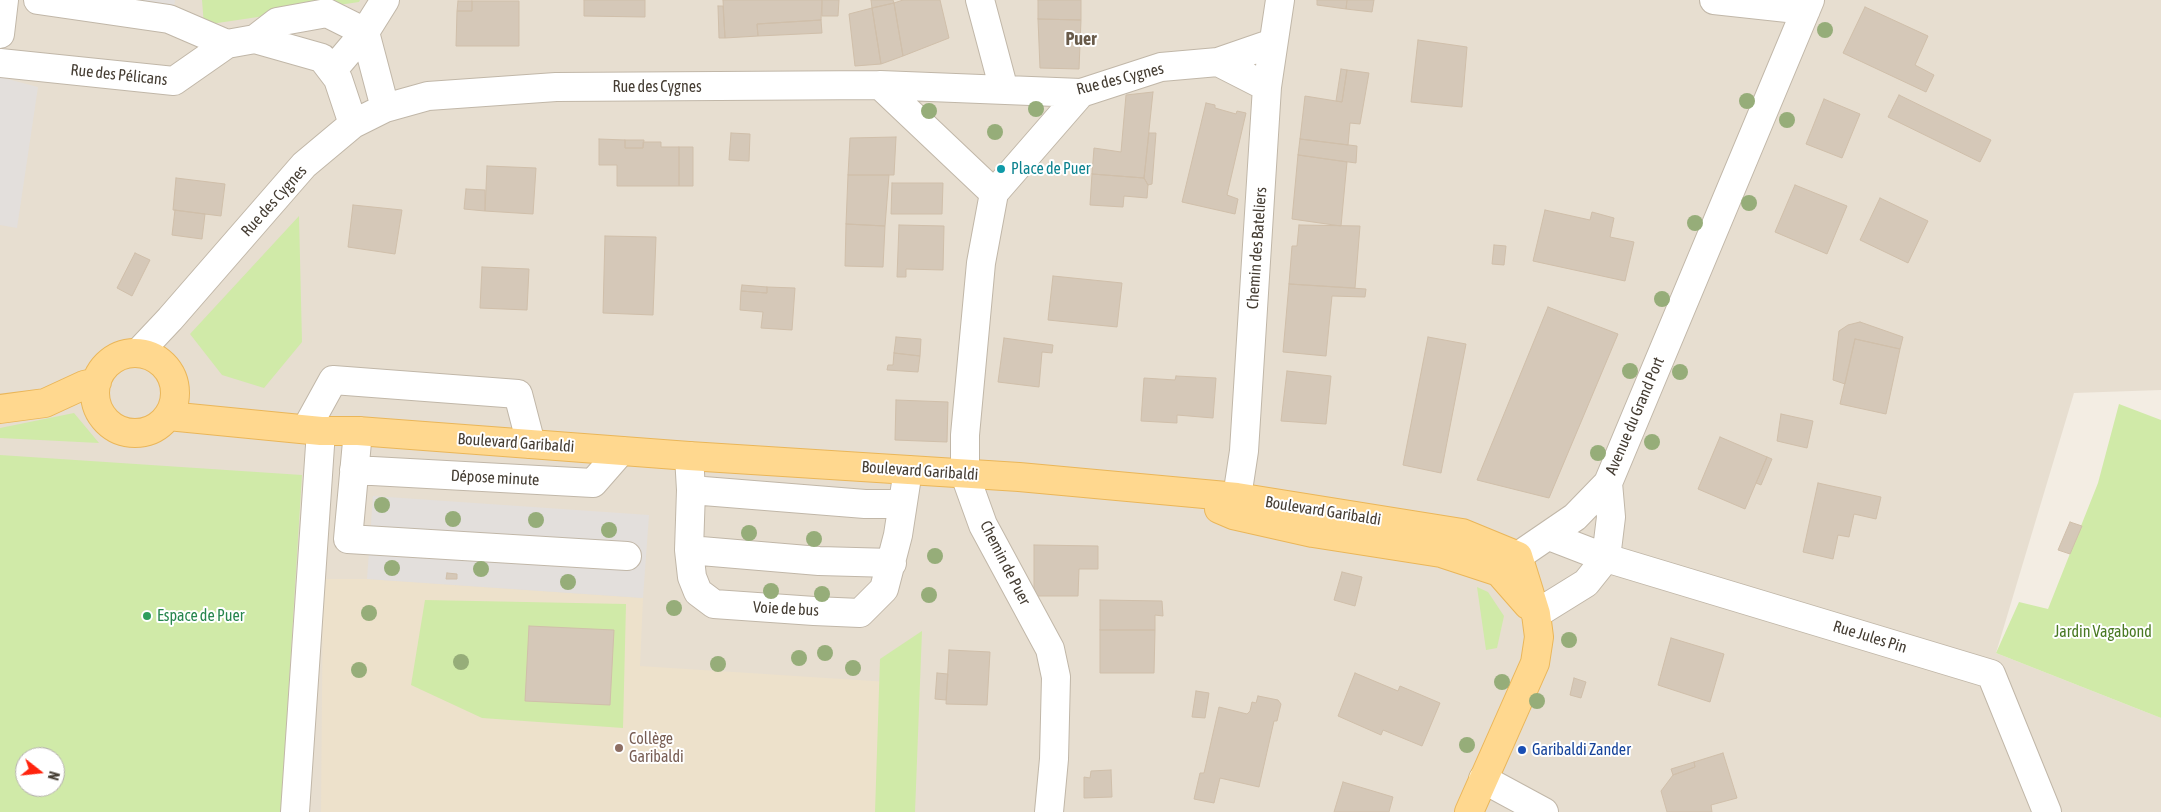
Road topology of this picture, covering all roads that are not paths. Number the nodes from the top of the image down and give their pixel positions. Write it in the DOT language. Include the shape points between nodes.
graph roads {
  1 [pos="4,0"];
  2 [pos="38,0"];
  3 [pos="385,0"];
  4 [pos="980,0"];
  5 [pos="1280,0"];
  6 [pos="1714,0"];
  7 [pos="1808,5"];
  8 [pos="365,32"];
  9 [pos="0,34"];
  10 [pos="255,39"];
  11 [pos="1274,43"];
  12 [pos="226,44"];
  13 [pos="1218,62"];
  14 [pos="0,63"];
  15 [pos="332,71"];
  16 [pos="880,84"];
  17 [pos="1267,87"];
  18 [pos="1004,90"];
  19 [pos="1082,93"];
  20 [pos="385,108"];
  21 [pos="353,124"];
  22 [pos="994,193"];
  23 [pos="148,356"];
  24 [pos="97,382"];
  25 [pos="45,403"];
  26 [pos="172,404"];
  27 [pos="0,409"];
  28 [pos="101,414"];
  29 [pos="313,430"];
  30 [pos="358,431"];
  31 [pos="532,444"];
  32 [pos="621,451"];
  33 [pos="689,456"];
  34 [pos="354,470"];
  35 [pos="908,470"];
  36 [pos="966,474"];
  37 [pos="1608,482"];
  38 [pos="691,490"];
  39 [pos="1187,493"];
  40 [pos="1237,497"];
  41 [pos="902,504"];
  42 [pos="1549,536"];
  43 [pos="689,550"];
  44 [pos="628,556"];
  45 [pos="1606,558"];
  46 [pos="892,563"];
  47 [pos="1509,564"];
  48 [pos="1536,614"];
  49 [pos="1482,779"];
  50 [pos="295,812"];
  51 [pos="1049,812"];
  52 [pos="1469,812"];
  53 [pos="1544,812"];
  54 [pos="2048,812"];
  1 -- 9 [label="street"];
  2 -- 12 [label="street" via="169,20"];
  3 -- 8 [label="street"];
  4 -- 18 [label="street"];
  5 -- 11 [label="street, Chemin des Bateliers"];
  6 -- 7 [label="street"];
  7 -- 37 [label="street, Avenue du Grand Port"];
  8 -- 10 [label="street, Rue des Pélicans" via="327,13 277,22"];
  8 -- 15 [label="street"];
  8 -- 20 [label="street"];
  10 -- 12 [label="street, Rue des Pélicans"];
  10 -- 15 [label="street, Rue des Pélicans" via="322,58"];
  11 -- 13 [label="street, Rue des Cygnes"];
  11 -- 17 [label="street, Chemin des Bateliers"];
  12 -- 14 [label="street, Rue des Pélicans" via="174,81"];
  13 -- 17 [label="street"];
  13 -- 19 [label="street, Rue des Cygnes" via="1161,67"];
  15 -- 21 [label="street, Rue des Pélicans" via="338,79"];
  16 -- 18 [label="street, Rue des Cygnes"];
  16 -- 20 [label="street, Rue des Cygnes" via="556,88 428,96"];
  16 -- 22 [label="street"];
  17 -- 40 [label="street, Chemin des Bateliers" via="1244,450"];
  18 -- 19 [label="street, Rue des Cygnes"];
  19 -- 22 [label="street"];
  20 -- 21 [label="street, Rue des Cygnes"];
  21 -- 23 [label="street, Rue des Cygnes" via="304,165 170,319"];
  22 -- 36 [label="street, Chemin de Puer" via="981,263 965,435"];
  23 -- 24 [label="main road" via="127,353 108,363"];
  23 -- 26 [label="main road" via="167,368 174,379"];
  24 -- 25 [label="main road"];
  24 -- 28 [label="main road" via="96,399"];
  25 -- 27 [label="main road"];
  25 -- 28 [label="main road"];
  26 -- 28 [label="main road" via="153,428 134,433 116,427"];
  26 -- 29 [label="main road, Boulevard Garibaldi" via="255,425"];
  29 -- 30 [label="main road, Boulevard Garibaldi"];
  29 -- 31 [label="street" via="333,380 518,394"];
  29 -- 50 [label="street"];
  30 -- 31 [label="main road, Boulevard Garibaldi"];
  30 -- 34 [label="street"];
  31 -- 32 [label="main road, Boulevard Garibaldi"];
  32 -- 33 [label="main road, Boulevard Garibaldi"];
  32 -- 34 [label="street, Dépose minute" via="593,484"];
  33 -- 35 [label="main road, Boulevard Garibaldi"];
  33 -- 38 [label="street, Voie de bus"];
  34 -- 44 [label="street" via="348,539"];
  35 -- 36 [label="main road, Boulevard Garibaldi"];
  35 -- 41 [label="street, Voie de bus"];
  36 -- 39 [label="main road, Boulevard Garibaldi"];
  36 -- 51 [label="street, Chemin de Puer" via="983,525 1050,648 1056,677"];
  37 -- 42 [label="street" via="1575,517"];
  37 -- 45 [label="street, Avenue du Grand Port" via="1611,517"];
  38 -- 41 [label="street"];
  38 -- 43 [label="street, Voie de bus"];
  39 -- 40 [label="main road, Boulevard Garibaldi"];
  39 -- 47 [label="main road" via="1232,515 1314,533"];
  40 -- 47 [label="main road, Boulevard Garibaldi" via="1462,533"];
  41 -- 46 [label="street, Voie de bus"];
  42 -- 45 [label="street"];
  42 -- 47 [label="street"];
  43 -- 46 [label="street" via="818,561"];
  43 -- 46 [label="street, Voie de bus" via="692,576 698,592 714,604 860,613 884,589"];
  45 -- 48 [label="street" via="1586,583"];
  45 -- 54 [label="street, Rue Jules Pin" via="1992,674"];
  47 -- 48 [label="main road"];
  48 -- 49 [label="main road" via="1539,637 1535,663"];
  49 -- 52 [label="main road"];
  49 -- 53 [label="street"];
}
